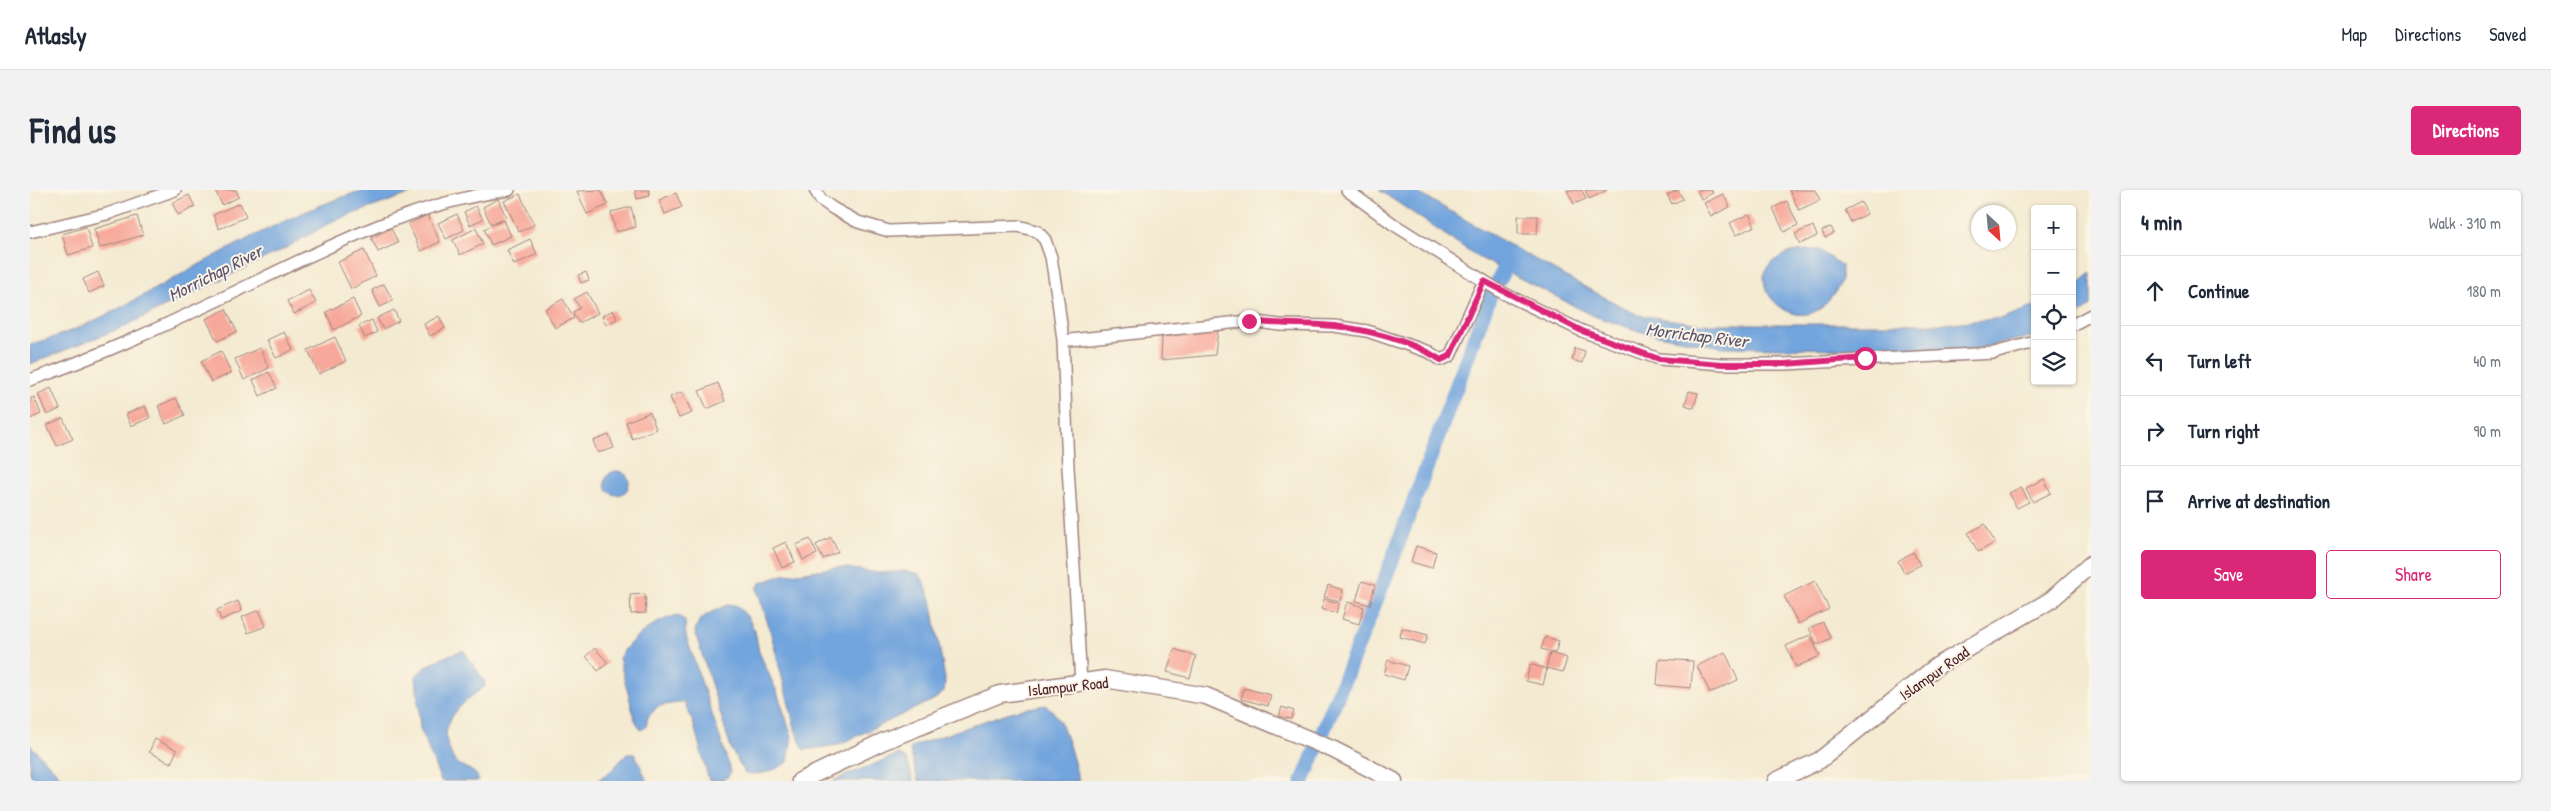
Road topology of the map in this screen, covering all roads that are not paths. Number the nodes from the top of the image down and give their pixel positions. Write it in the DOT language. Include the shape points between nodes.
graph roads {
  1 [pos="175,190"];
  2 [pos="509,190"];
  3 [pos="815,190"];
  4 [pos="1347,190"];
  5 [pos="30,232"];
  6 [pos="1484,281"];
  7 [pos="2091,315"];
  8 [pos="2076,323"];
  9 [pos="1070,340"];
  10 [pos="2031,343"];
  11 [pos="30,380"];
  12 [pos="2091,564"];
  13 [pos="1081,683"];
  14 [pos="800,781"];
  15 [pos="1394,781"];
  16 [pos="1776,781"];
  1 -- 5 [label="street" via="107,214"];
  2 -- 11 [label="street" via="440,205 380,225 320,249 87,360"];
  3 -- 13 [label="street" via="821,200 858,222 889,232 1018,226 1037,231 1045,240 1051,257 1063,340"];
  4 -- 6 [label="street" via="1393,224"];
  6 -- 9 [label="street" via="1450,356 1441,360 1429,352 1367,332 1334,326 1249,321"];
  6 -- 10 [label="street" via="1582,331 1659,359 1785,364 1994,353"];
  7 -- 8 [label="street"];
  12 -- 16 [label="street, Islampur Road" via="2051,600 1937,666 1820,760"];
  13 -- 14 [label="street, Islampur Road" via="1000,694 884,741"];
  13 -- 15 [label="street, Islampur Road" via="1106,679 1206,696 1334,750"];
}
